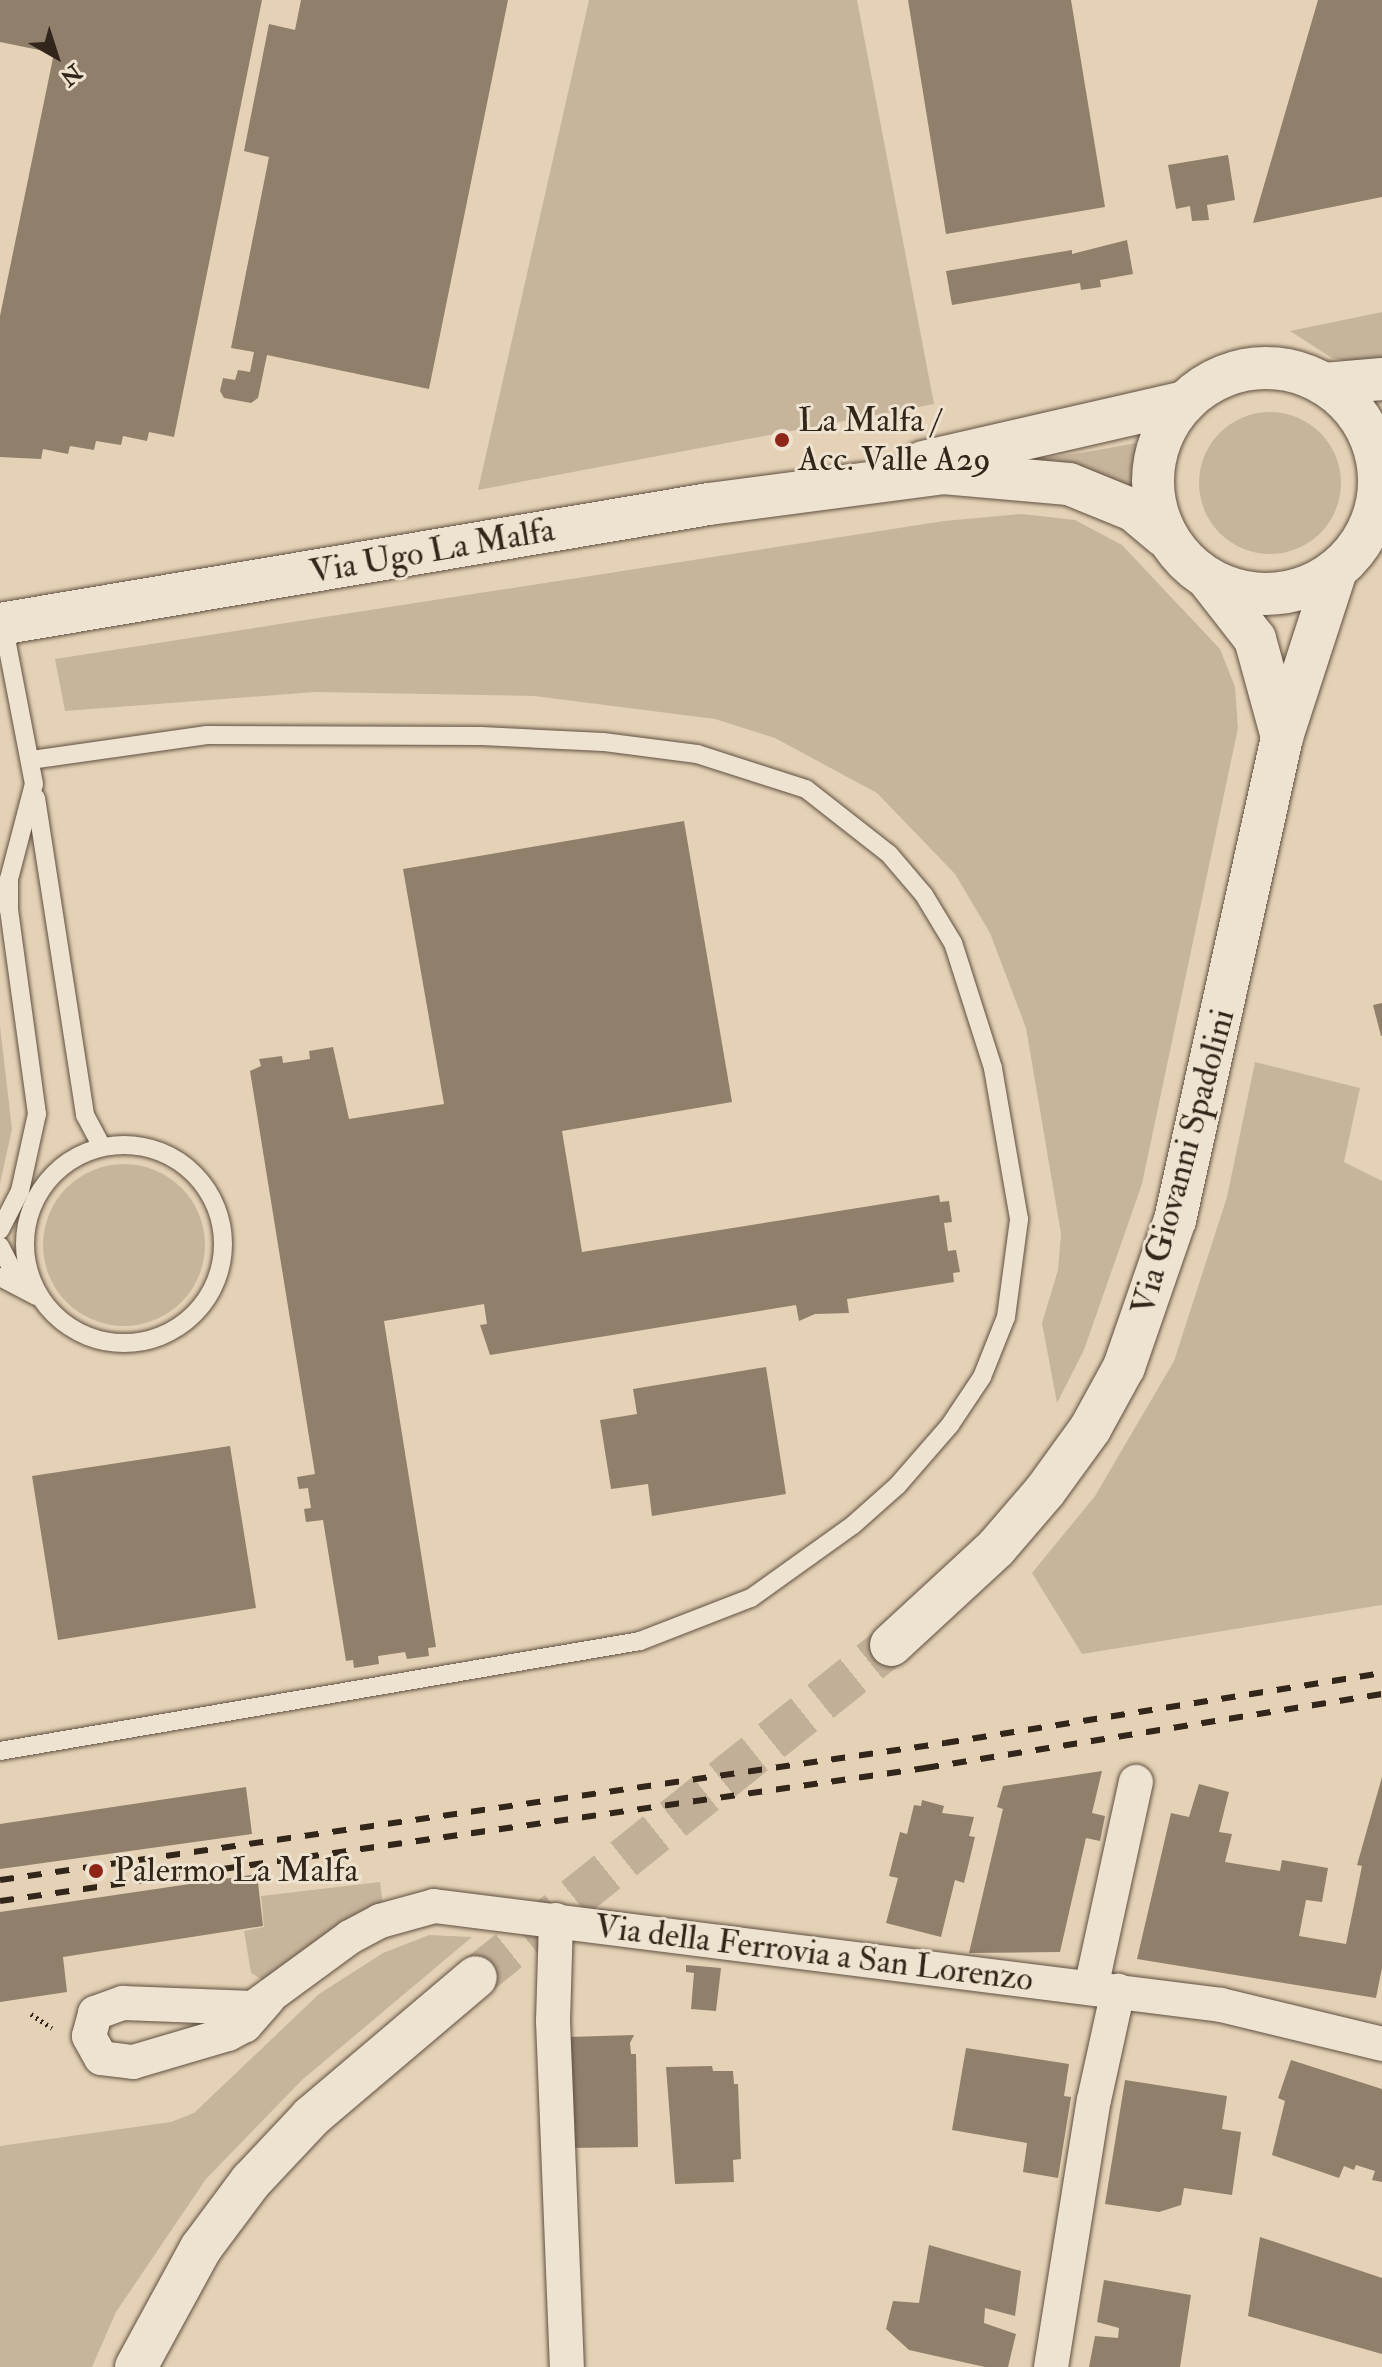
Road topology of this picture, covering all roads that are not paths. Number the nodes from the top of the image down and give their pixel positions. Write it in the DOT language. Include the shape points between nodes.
graph roads {
  1 [pos="1382,379"];
  2 [pos="1324,384"];
  3 [pos="1185,402"];
  4 [pos="864,479"];
  5 [pos="1378,510"];
  6 [pos="1164,536"];
  7 [pos="1336,571"];
  8 [pos="1209,580"];
  9 [pos="2,623"];
  10 [pos="1282,737"];
  11 [pos="32,760"];
  12 [pos="34,784"];
  13 [pos="102,1147"];
  14 [pos="1,1231"];
  15 [pos="0,1246"];
  16 [pos="0,1277"];
  17 [pos="19,1283"];
  18 [pos="42,1301"];
  19 [pos="891,1645"];
  20 [pos="0,1751"];
  21 [pos="1136,1782"];
  22 [pos="556,1920"];
  23 [pos="476,1977"];
  24 [pos="1105,1990"];
  25 [pos="268,1999"];
  26 [pos="1382,2044"];
  27 [pos="136,2367"];
  28 [pos="567,2367"];
  29 [pos="1051,2367"];
  1 -- 2 [label="street"];
  2 -- 3 [label="street" via="1293,371 1259,370 1218,379"];
  2 -- 5 [label="street" via="1358,412 1375,442"];
  3 -- 4 [label="street, Via Ugo La Malfa" via="978,446"];
  3 -- 6 [label="street" via="1163,437 1154,472 1153,494"];
  4 -- 6 [label="street, Via Ugo La Malfa" via="943,473 1069,484 1133,510"];
  4 -- 9 [label="street, Via Ugo La Malfa"];
  5 -- 7 [label="street"];
  6 -- 8 [label="street"];
  7 -- 8 [label="street" via="1280,591 1237,590"];
  7 -- 10 [label="street, Via Giovanni Spadolini"];
  8 -- 10 [label="street" via="1255,639"];
  9 -- 11 [label="lane"];
  10 -- 19 [label="street, Via Giovanni Spadolini" via="1203,1111 1171,1233 1124,1367 1090,1429 1045,1491 996,1548"];
  11 -- 12 [label="lane"];
  11 -- 20 [label="lane" via="207,735 481,736 603,742 697,754 806,789 889,854 924,895 953,943 993,1068 1019,1219 1006,1317 982,1377 950,1425 897,1486 853,1525 751,1598 698,1623 625,1644"];
  12 -- 13 [label="lane" via="81,1092 94,1139"];
  12 -- 14 [label="lane" via="9,879 9,910 37,1114 20,1191"];
  13 -- 18 [label="lane" via="75,1158 36,1198 25,1251"];
  13 -- 18 [label="lane" via="132,1145 160,1152 196,1177 219,1214 223,1244 218,1273 205,1300 185,1321 136,1343 84,1335 60,1321"];
  15 -- 17 [label="lane"];
  16 -- 17 [label="lane"];
  17 -- 18 [label="lane"];
  21 -- 24 [label="street"];
  22 -- 24 [label="street, Via della Ferrovia a San Lorenzo"];
  22 -- 25 [label="street, Via della Ferrovia a San Lorenzo" via="452,1906 411,1911 350,1937"];
  22 -- 28 [label="street" via="553,2021"];
  23 -- 27 [label="street" via="311,2117 251,2181 201,2248"];
  24 -- 26 [label="street, Via della Ferrovia a San Lorenzo" via="1272,2015"];
  24 -- 29 [label="street" via="1094,2100"];
}
